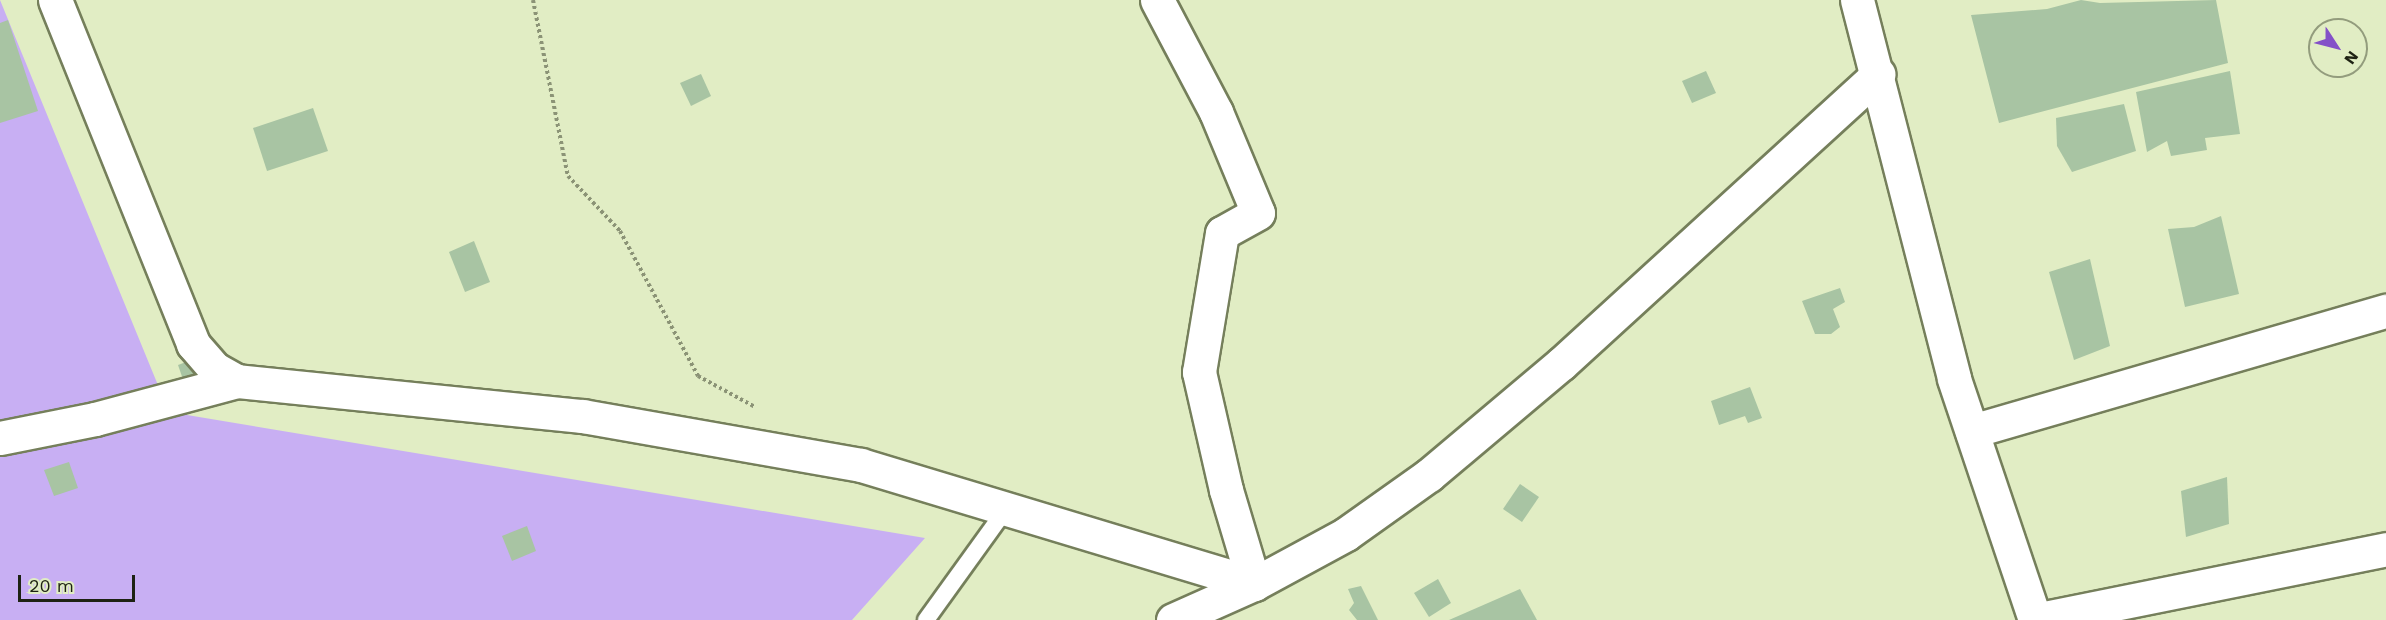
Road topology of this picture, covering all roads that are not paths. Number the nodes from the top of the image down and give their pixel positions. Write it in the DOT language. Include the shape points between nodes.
graph roads {
  1 [pos="54,0"];
  2 [pos="1157,0"];
  3 [pos="1857,0"];
  4 [pos="1879,74"];
  5 [pos="2386,311"];
  6 [pos="237,381"];
  7 [pos="1972,431"];
  8 [pos="0,438"];
  9 [pos="1006,509"];
  10 [pos="2386,549"];
  11 [pos="1254,584"];
  12 [pos="926,620"];
  13 [pos="1173,620"];
  14 [pos="2035,620"];
  1 -- 6 [label="main road" via="193,345 215,369"];
  2 -- 11 [label="main road" via="1216,112 1258,213 1222,233 1199,372 1226,490"];
  3 -- 4 [label="main road"];
  4 -- 7 [label="main road" via="1954,379"];
  4 -- 11 [label="main road" via="1562,364 1429,475 1346,534"];
  5 -- 7 [label="main road"];
  6 -- 8 [label="main road" via="95,419"];
  6 -- 9 [label="main road" via="583,416 861,465"];
  7 -- 14 [label="main road"];
  9 -- 11 [label="main road"];
  9 -- 12 [label="lane"];
  10 -- 14 [label="main road"];
  11 -- 13 [label="main road"];
}
